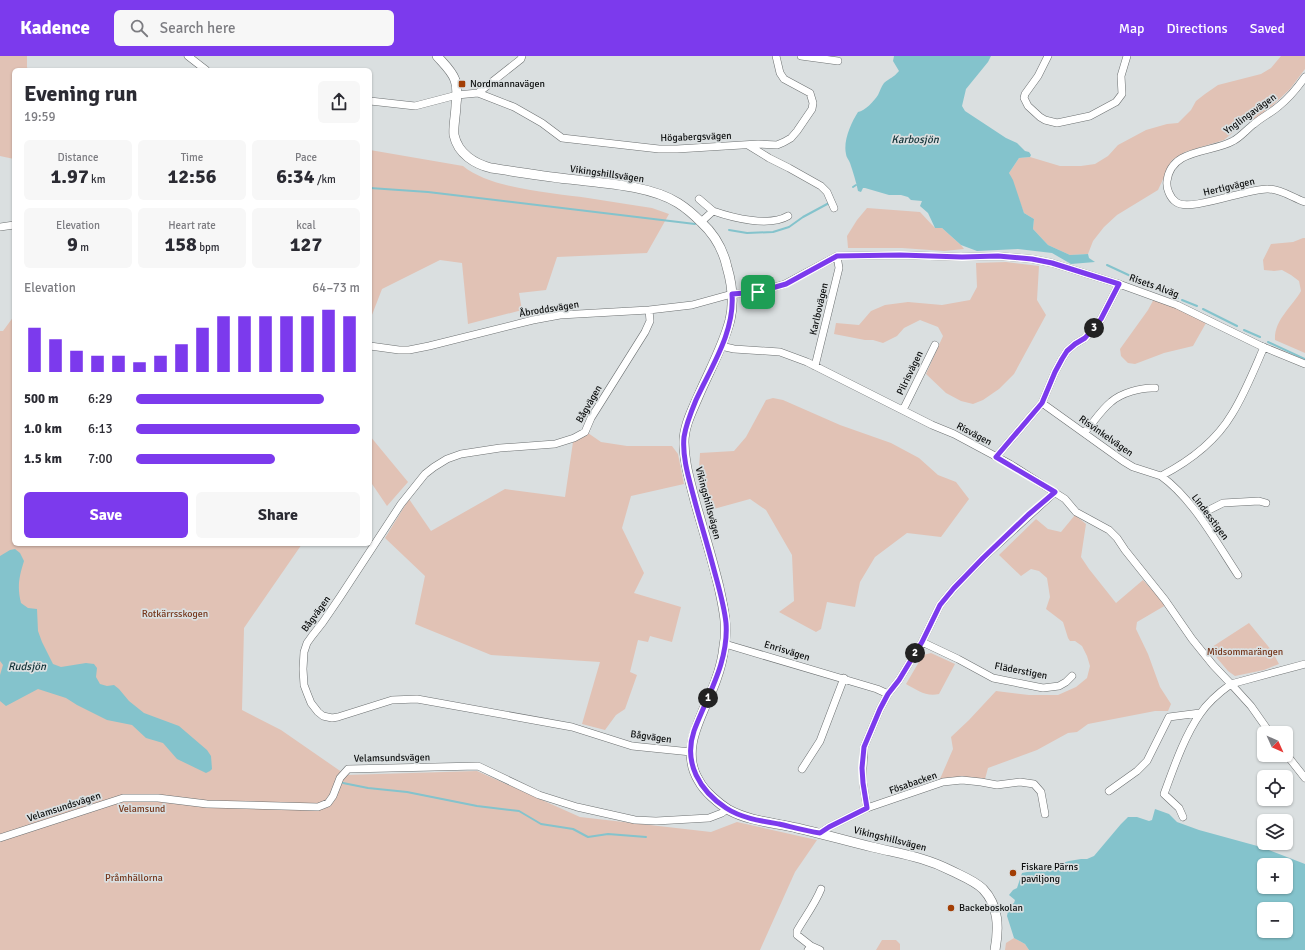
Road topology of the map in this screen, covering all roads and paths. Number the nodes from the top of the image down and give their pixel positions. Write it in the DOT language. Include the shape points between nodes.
graph roads {
  1 [pos="188,56"];
  2 [pos="437,56"];
  3 [pos="522,56"];
  4 [pos="776,56"];
  5 [pos="802,56"];
  6 [pos="1048,56"];
  7 [pos="1127,56"];
  8 [pos="838,61"];
  9 [pos="203,68"];
  10 [pos="1305,76"];
  11 [pos="478,93"];
  12 [pos="457,95"];
  13 [pos="372,101"];
  14 [pos="748,145"];
  15 [pos="1167,185"];
  16 [pos="699,199"];
  17 [pos="1305,202"];
  18 [pos="834,208"];
  19 [pos="713,210"];
  20 [pos="788,216"];
  21 [pos="701,222"];
  22 [pos="12,225"];
  23 [pos="0,227"];
  24 [pos="837,256"];
  25 [pos="1119,284"];
  26 [pos="732,294"];
  27 [pos="649,310"];
  28 [pos="935,345"];
  29 [pos="372,346"];
  30 [pos="721,346"];
  31 [pos="1264,347"];
  32 [pos="1305,364"];
  33 [pos="815,366"];
  34 [pos="1155,388"];
  35 [pos="1042,403"];
  36 [pos="903,410"];
  37 [pos="1084,432"];
  38 [pos="996,457"];
  39 [pos="1161,476"];
  40 [pos="1055,492"];
  41 [pos="1266,503"];
  42 [pos="1199,515"];
  43 [pos="1238,575"];
  44 [pos="922,642"];
  45 [pos="725,644"];
  46 [pos="1305,664"];
  47 [pos="1072,676"];
  48 [pos="844,678"];
  49 [pos="1231,684"];
  50 [pos="888,694"];
  51 [pos="1200,713"];
  52 [pos="1265,726"];
  53 [pos="691,752"];
  54 [pos="1292,762"];
  55 [pos="802,769"];
  56 [pos="1305,778"];
  57 [pos="1109,791"];
  58 [pos="867,808"];
  59 [pos="727,809"];
  60 [pos="1045,814"];
  61 [pos="1183,817"];
  62 [pos="820,833"];
  63 [pos="0,838"];
  64 [pos="821,889"];
  65 [pos="809,948"];
  66 [pos="820,950"];
  67 [pos="995,950"];
  1 -- 9 [label="street"];
  2 -- 12 [label="street, Vikingshillsvägen" via="455,80"];
  3 -- 11 [label="street"];
  4 -- 14 [label="street, Högabergsvägen" via="784,79 810,93 812,109 797,132 784,142 777,145"];
  5 -- 8 [label="street"];
  6 -- 7 [label="street" via="1024,98 1028,106 1040,117 1057,123 1090,116 1116,102 1122,94 1121,76"];
  10 -- 15 [label="street, Ynglingavägen" via="1280,106 1233,141 1180,159 1170,171"];
  11 -- 12 [label="street, Högabergsvägen"];
  11 -- 14 [label="street, Högabergsvägen" via="514,106 562,138 659,149"];
  12 -- 13 [label="street" via="414,106"];
  12 -- 21 [label="street, Vikingshillsvägen" via="454,136 466,155 481,166 644,190 677,202"];
  14 -- 18 [label="street" via="821,186 827,192"];
  15 -- 17 [label="street, Hertigvägen" via="1170,195 1177,203 1184,205 1196,205 1268,189"];
  16 -- 19 [label="street"];
  19 -- 20 [label="street" via="728,216 754,220 774,221"];
  19 -- 21 [label="street"];
  21 -- 26 [label="street, Vikingshillsvägen" via="722,251"];
  22 -- 23 [label="street"];
  24 -- 25 [label="street, Risets Alväg" via="998,256 1032,259"];
  24 -- 26 [label="street, Risets Alväg" via="786,284 758,292"];
  24 -- 33 [label="street, Karlbovägen" via="839,268"];
  25 -- 31 [label="street, Risets Alväg" via="1178,305"];
  25 -- 35 [label="street" via="1101,319 1085,338 1067,351"];
  26 -- 27 [label="street, Åbroddsvägen" via="692,305"];
  26 -- 30 [label="street, Vikingshillsvägen" via="732,310"];
  27 -- 29 [label="street, Åbroddsvägen" via="560,315 409,350"];
  27 -- 53 [label="street, Bågvägen" via="650,321 646,332 591,418 585,432 554,444 461,454 447,459 425,474 401,504 312,636 304,652 303,677 314,706 323,716 332,718 392,700 417,699 572,727 632,746"];
  28 -- 36 [label="street, Pilrisvägen"];
  30 -- 33 [label="street, Risvägen" via="780,352"];
  30 -- 45 [label="street, Vikingshillsvägen" via="692,410 684,439 687,472 721,594 726,623"];
  31 -- 32 [label="street, Risets Alväg"];
  31 -- 39 [label="street" via="1242,397 1221,430 1189,459"];
  33 -- 36 [label="street, Risvägen"];
  34 -- 37 [label="street" via="1136,390 1116,398"];
  35 -- 37 [label="street, Risvinkelvägen"];
  35 -- 38 [label="street"];
  36 -- 38 [label="street, Risvägen"];
  37 -- 39 [label="street, Risvinkelvägen" via="1133,467"];
  38 -- 40 [label="street, Risvägen"];
  39 -- 42 [label="street, Lindesstigen"];
  40 -- 44 [label="street" via="988,553 946,596"];
  40 -- 49 [label="street, Risvägen" via="1076,512 1109,530 1117,538 1192,639"];
  41 -- 42 [label="street" via="1223,503"];
  42 -- 43 [label="street, Lindesstigen"];
  44 -- 47 [label="street, Fläderstigen" via="958,658 992,678 1043,688 1059,686"];
  44 -- 50 [label="street"];
  45 -- 48 [label="street, Enrisvägen"];
  45 -- 53 [label="street, Vikingshillsvägen" via="716,680 694,732"];
  46 -- 49 [label="street"];
  48 -- 50 [label="street, Enrisvägen"];
  48 -- 55 [label="street" via="820,741"];
  49 -- 51 [label="street"];
  49 -- 52 [label="street, Risvägen"];
  50 -- 58 [label="street" via="864,747 862,768"];
  51 -- 57 [label="street" via="1169,717 1147,761"];
  51 -- 61 [label="street" via="1180,752 1164,794 1179,808"];
  53 -- 59 [label="street, Vikingshillsvägen" via="698,780"];
  54 -- 56 [label="street"];
  58 -- 60 [label="street, Fösabacken" via="944,782 968,781 997,785 1020,782 1038,786 1042,792"];
  58 -- 62 [label="street, Fösabacken"];
  59 -- 62 [label="street, Vikingshillsvägen" via="747,818"];
  59 -- 63 [label="street, Velamsundsvägen" via="709,818 635,820 577,807 539,795 478,766 348,769 340,778 328,803 318,807 207,804 158,798 124,798"];
  62 -- 67 [label="street, Vikingshillsvägen" via="928,860 980,885 990,900 998,920"];
  64 -- 65 [label="street" via="797,931 797,935"];
  65 -- 66 [label="street"];
}
